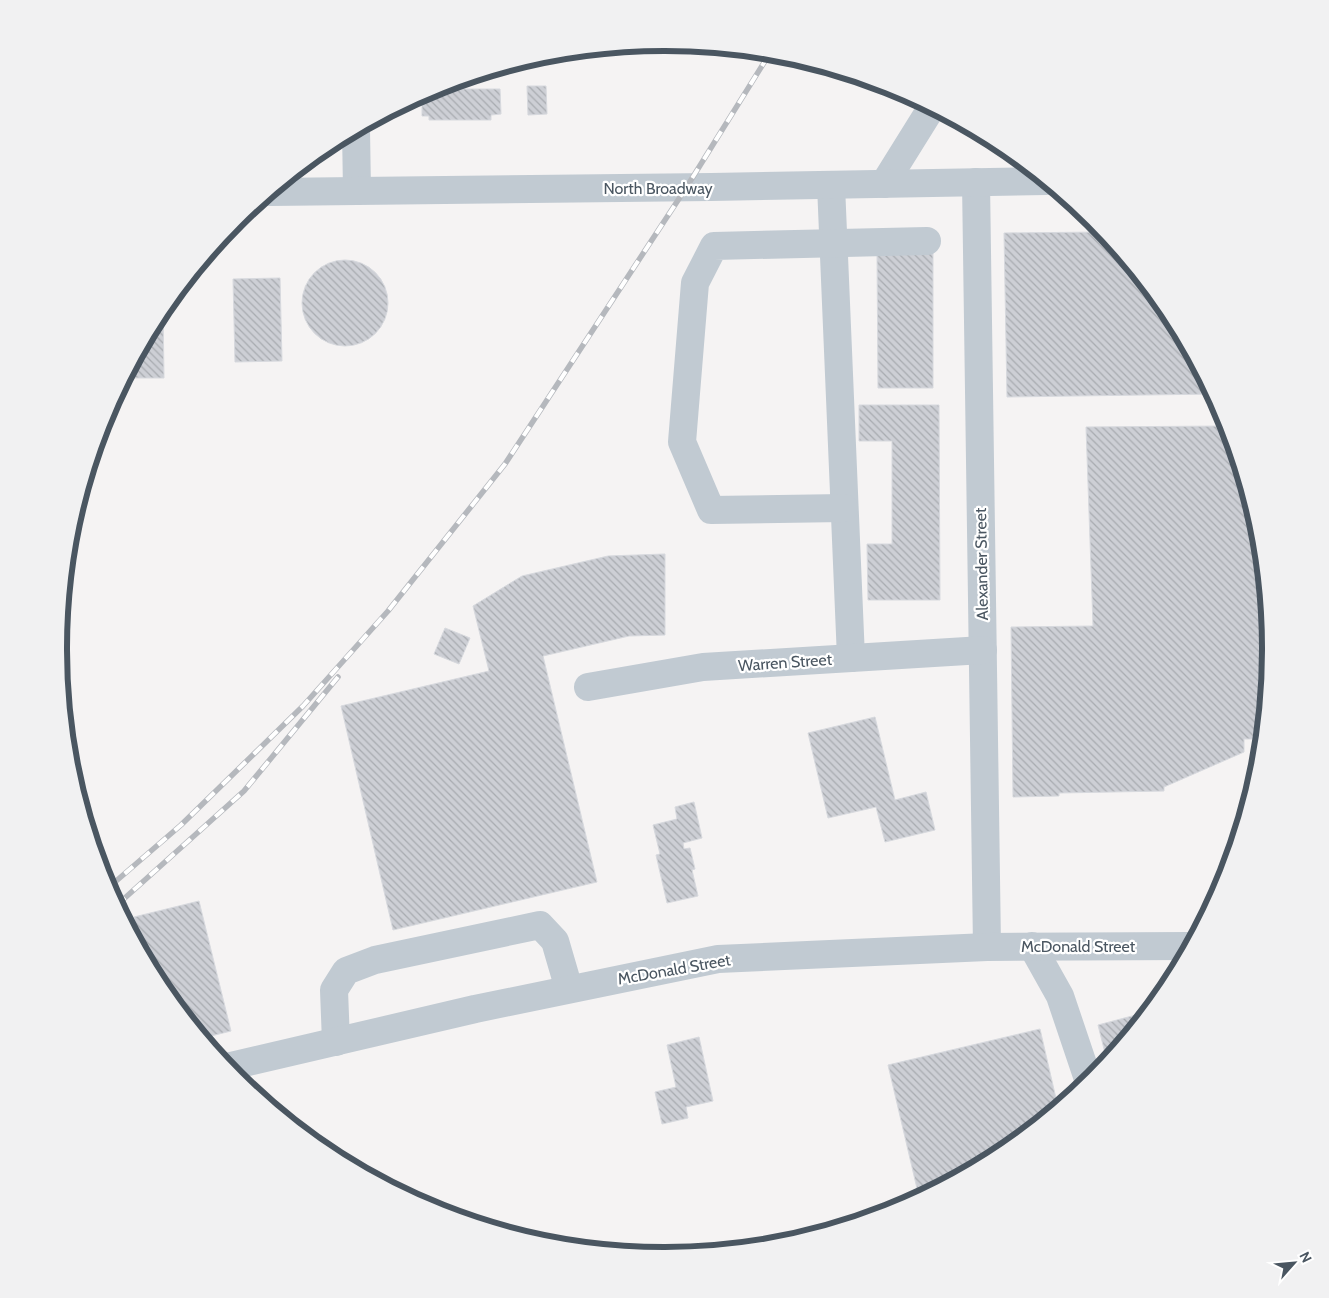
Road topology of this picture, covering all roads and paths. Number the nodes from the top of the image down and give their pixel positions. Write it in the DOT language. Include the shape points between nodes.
graph roads {
  1 [pos="928,113"];
  2 [pos="356,137"];
  3 [pos="1036,181"];
  4 [pos="976,182"];
  5 [pos="884,184"];
  6 [pos="831,185"];
  7 [pos="357,191"];
  8 [pos="280,192"];
  9 [pos="927,241"];
  10 [pos="834,243"];
  11 [pos="844,508"];
  12 [pos="983,650"];
  13 [pos="850,658"];
  14 [pos="588,687"];
  15 [pos="987,946"];
  16 [pos="1032,946"];
  17 [pos="1183,946"];
  18 [pos="569,989"];
  19 [pos="336,1042"];
  20 [pos="241,1071"];
  21 [pos="1085,1074"];
  1 -- 5 [label="street"];
  2 -- 7 [label="street"];
  3 -- 4 [label="street, North Broadway"];
  4 -- 5 [label="street, North Broadway"];
  4 -- 12 [label="street, Alexander Street"];
  5 -- 6 [label="street, North Broadway"];
  6 -- 7 [label="street, North Broadway"];
  6 -- 10 [label="street"];
  7 -- 8 [label="street, North Broadway"];
  9 -- 10 [label="street"];
  10 -- 11 [label="street"];
  10 -- 11 [label="street" via="714,246 695,283 682,442 711,510"];
  11 -- 13 [label="street"];
  12 -- 13 [label="street, Warren Street"];
  12 -- 15 [label="street, Alexander Street"];
  13 -- 14 [label="street, Warren Street" via="703,667"];
  15 -- 16 [label="street, McDonald Street"];
  15 -- 18 [label="street, McDonald Street" via="718,959"];
  16 -- 17 [label="street, McDonald Street"];
  16 -- 21 [label="street" via="1060,996"];
  18 -- 19 [label="street, McDonald Street"];
  18 -- 19 [label="street" via="555,942 540,925 374,960 346,972 334,990"];
  19 -- 20 [label="street, McDonald Street"];
}
